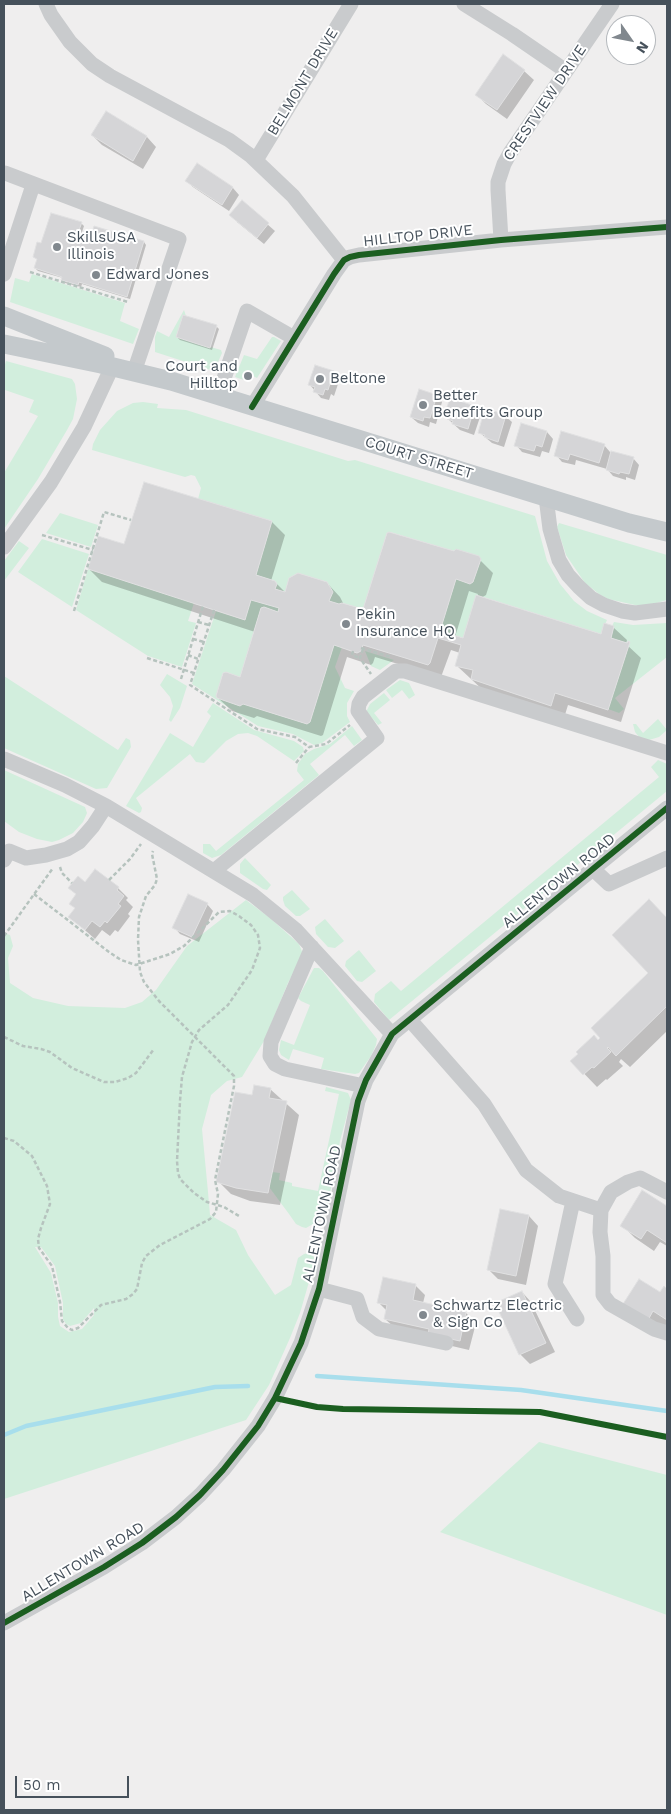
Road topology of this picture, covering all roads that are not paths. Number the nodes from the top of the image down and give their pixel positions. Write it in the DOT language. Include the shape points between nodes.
graph roads {
  1 [pos="46,4"];
  2 [pos="350,4"];
  3 [pos="464,4"];
  4 [pos="612,4"];
  5 [pos="566,71"];
  6 [pos="256,160"];
  7 [pos="4,174"];
  8 [pos="33,185"];
  9 [pos="667,227"];
  10 [pos="501,240"];
  11 [pos="344,260"];
  12 [pos="4,274"];
  13 [pos="4,316"];
  14 [pos="294,338"];
  15 [pos="4,344"];
  16 [pos="112,367"];
  17 [pos="134,370"];
  18 [pos="218,396"];
  19 [pos="252,406"];
  20 [pos="546,497"];
  21 [pos="667,532"];
  22 [pos="4,547"];
  23 [pos="667,609"];
  24 [pos="664,748"];
  25 [pos="4,759"];
  26 [pos="106,806"];
  27 [pos="667,808"];
  28 [pos="667,858"];
  29 [pos="4,860"];
  30 [pos="594,869"];
  31 [pos="214,870"];
  32 [pos="312,948"];
  33 [pos="410,1020"];
  34 [pos="392,1034"];
  35 [pos="364,1086"];
  36 [pos="667,1192"];
  37 [pos="573,1200"];
  38 [pos="601,1210"];
  39 [pos="320,1289"];
  40 [pos="577,1319"];
  41 [pos="667,1333"];
  42 [pos="446,1343"];
  43 [pos="4,1623"];
  1 -- 6 [label="street, HILLTOP DRIVE" via="70,42 92,64 229,140"];
  2 -- 6 [label="street, BELMONT DRIVE"];
  3 -- 5 [label="street"];
  4 -- 5 [label="street, CRESTVIEW DRIVE"];
  5 -- 10 [label="street, CRESTVIEW DRIVE" via="504,164 498,182"];
  6 -- 11 [label="street, HILLTOP DRIVE" via="293,196"];
  7 -- 8 [label="street"];
  8 -- 12 [label="street"];
  8 -- 17 [label="street" via="179,239"];
  9 -- 10 [label="street, HILLTOP DRIVE"];
  10 -- 11 [label="street, HILLTOP DRIVE" via="358,255"];
  11 -- 14 [label="street, HILLTOP DRIVE"];
  13 -- 17 [label="main road, COURT STREET"];
  14 -- 18 [label="street" via="247,311"];
  14 -- 19 [label="street, HILLTOP DRIVE"];
  15 -- 16 [label="main road, COURT STREET"];
  16 -- 17 [label="main road, COURT STREET"];
  16 -- 22 [label="street" via="84,428"];
  17 -- 18 [label="main road, COURT STREET"];
  18 -- 19 [label="main road, COURT STREET"];
  19 -- 20 [label="main road, COURT STREET"];
  20 -- 21 [label="main road, COURT STREET"];
  20 -- 23 [label="street" via="550,529 559,560 579,588 598,601 622,611 635,613"];
  24 -- 31 [label="street" via="404,670 396,671 363,697 359,704 358,711 377,738"];
  25 -- 26 [label="street"];
  26 -- 29 [label="street" via="79,842 66,849 26,858 9,851"];
  26 -- 31 [label="street"];
  27 -- 30 [label="street, ALLENTOWN ROAD"];
  28 -- 30 [label="street" via="608,884"];
  30 -- 33 [label="street, ALLENTOWN ROAD"];
  31 -- 32 [label="street" via="253,894"];
  32 -- 34 [label="street"];
  32 -- 35 [label="street" via="271,1042 270,1056 275,1064 285,1069"];
  33 -- 34 [label="street, ALLENTOWN ROAD"];
  33 -- 37 [label="street" via="484,1104 526,1170 559,1196"];
  34 -- 35 [label="street, ALLENTOWN ROAD"];
  35 -- 39 [label="street, ALLENTOWN ROAD" via="345,1158"];
  36 -- 38 [label="street" via="640,1178 611,1192"];
  37 -- 38 [label="street"];
  37 -- 40 [label="street" via="555,1284"];
  38 -- 41 [label="street" via="603,1295 610,1304"];
  39 -- 42 [label="street" via="357,1299 363,1318 379,1329"];
  39 -- 43 [label="street, ALLENTOWN ROAD" via="301,1343 275,1398 252,1434 200,1495 142,1543"];
}
